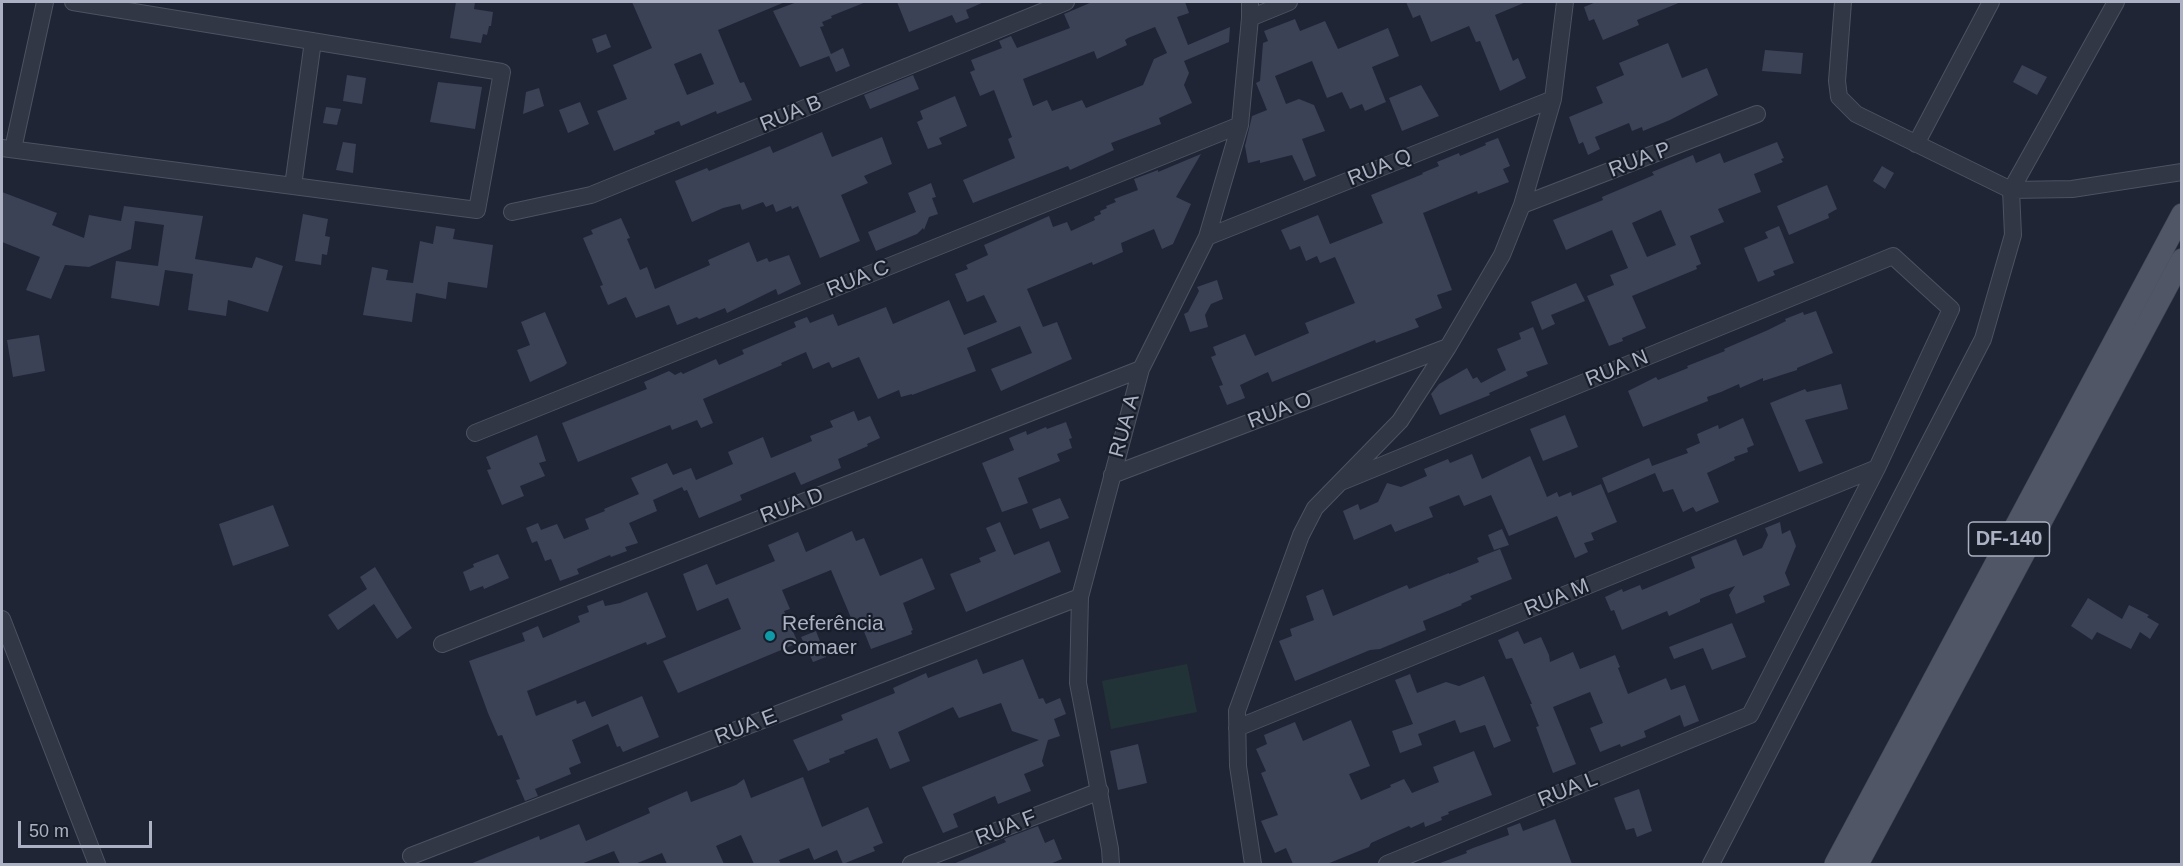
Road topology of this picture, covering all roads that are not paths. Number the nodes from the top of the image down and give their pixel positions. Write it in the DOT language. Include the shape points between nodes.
graph roads {
  1 [pos="45,2"];
  2 [pos="73,2"];
  3 [pos="1066,2"];
  4 [pos="1289,2"];
  5 [pos="1565,2"];
  6 [pos="1843,2"];
  7 [pos="1991,2"];
  8 [pos="2116,2"];
  9 [pos="1250,10"];
  10 [pos="313,41"];
  11 [pos="1553,99"];
  12 [pos="1757,114"];
  13 [pos="1240,125"];
  14 [pos="1916,144"];
  15 [pos="7,149"];
  16 [pos="2181,172"];
  17 [pos="293,186"];
  18 [pos="2011,190"];
  19 [pos="1522,205"];
  20 [pos="512,212"];
  21 [pos="2181,214"];
  22 [pos="1207,237"];
  23 [pos="2181,259"];
  24 [pos="1448,347"];
  25 [pos="1141,369"];
  26 [pos="476,433"];
  27 [pos="1877,468"];
  28 [pos="1112,475"];
  29 [pos="1341,482"];
  30 [pos="1080,597"];
  31 [pos="2,619"];
  32 [pos="442,644"];
  33 [pos="1237,728"];
  34 [pos="1100,791"];
  35 [pos="411,856"];
  36 [pos="97,864"];
  37 [pos="911,864"];
  38 [pos="1111,864"];
  39 [pos="1253,864"];
  40 [pos="1387,864"];
  41 [pos="1711,864"];
  42 [pos="1835,864"];
  43 [pos="1858,864"];
  1 -- 15 [label="street"];
  2 -- 10 [label="street"];
  3 -- 20 [label="street, RUA B" via="591,195"];
  4 -- 9 [label="street"];
  5 -- 11 [label="street"];
  6 -- 14 [label="street" via="1839,97 1856,114"];
  7 -- 14 [label="street"];
  8 -- 18 [label="street"];
  9 -- 13 [label="street, RUA A"];
  10 -- 17 [label="street"];
  10 -- 17 [label="street" via="502,72 477,210"];
  11 -- 19 [label="street"];
  11 -- 22 [label="street, RUA Q"];
  12 -- 19 [label="street, RUA P"];
  13 -- 22 [label="street, RUA A"];
  13 -- 26 [label="street, RUA C"];
  14 -- 18 [label="street"];
  15 -- 17 [label="street"];
  16 -- 18 [label="street" via="2072,189"];
  18 -- 41 [label="street" via="2013,235 1983,339"];
  19 -- 24 [label="street" via="1502,255"];
  21 -- 42 [label="main road, DF-140"];
  22 -- 25 [label="street, RUA A"];
  23 -- 43 [label="main road, DF-140"];
  24 -- 28 [label="street, RUA O"];
  24 -- 29 [label="street" via="1400,421"];
  25 -- 28 [label="street, RUA A"];
  25 -- 32 [label="street, RUA D"];
  27 -- 29 [label="street, RUA N" via="1951,309 1893,256"];
  27 -- 33 [label="street, RUA M"];
  27 -- 40 [label="street, RUA L" via="1750,714"];
  28 -- 30 [label="street, RUA A"];
  29 -- 33 [label="street" via="1315,508 1301,535 1237,711"];
  30 -- 34 [label="street, RUA A" via="1078,683"];
  30 -- 35 [label="street, RUA E"];
  31 -- 36 [label="street"];
  33 -- 39 [label="street" via="1238,766"];
  34 -- 37 [label="street, RUA F"];
  34 -- 38 [label="street, RUA A"];
}
